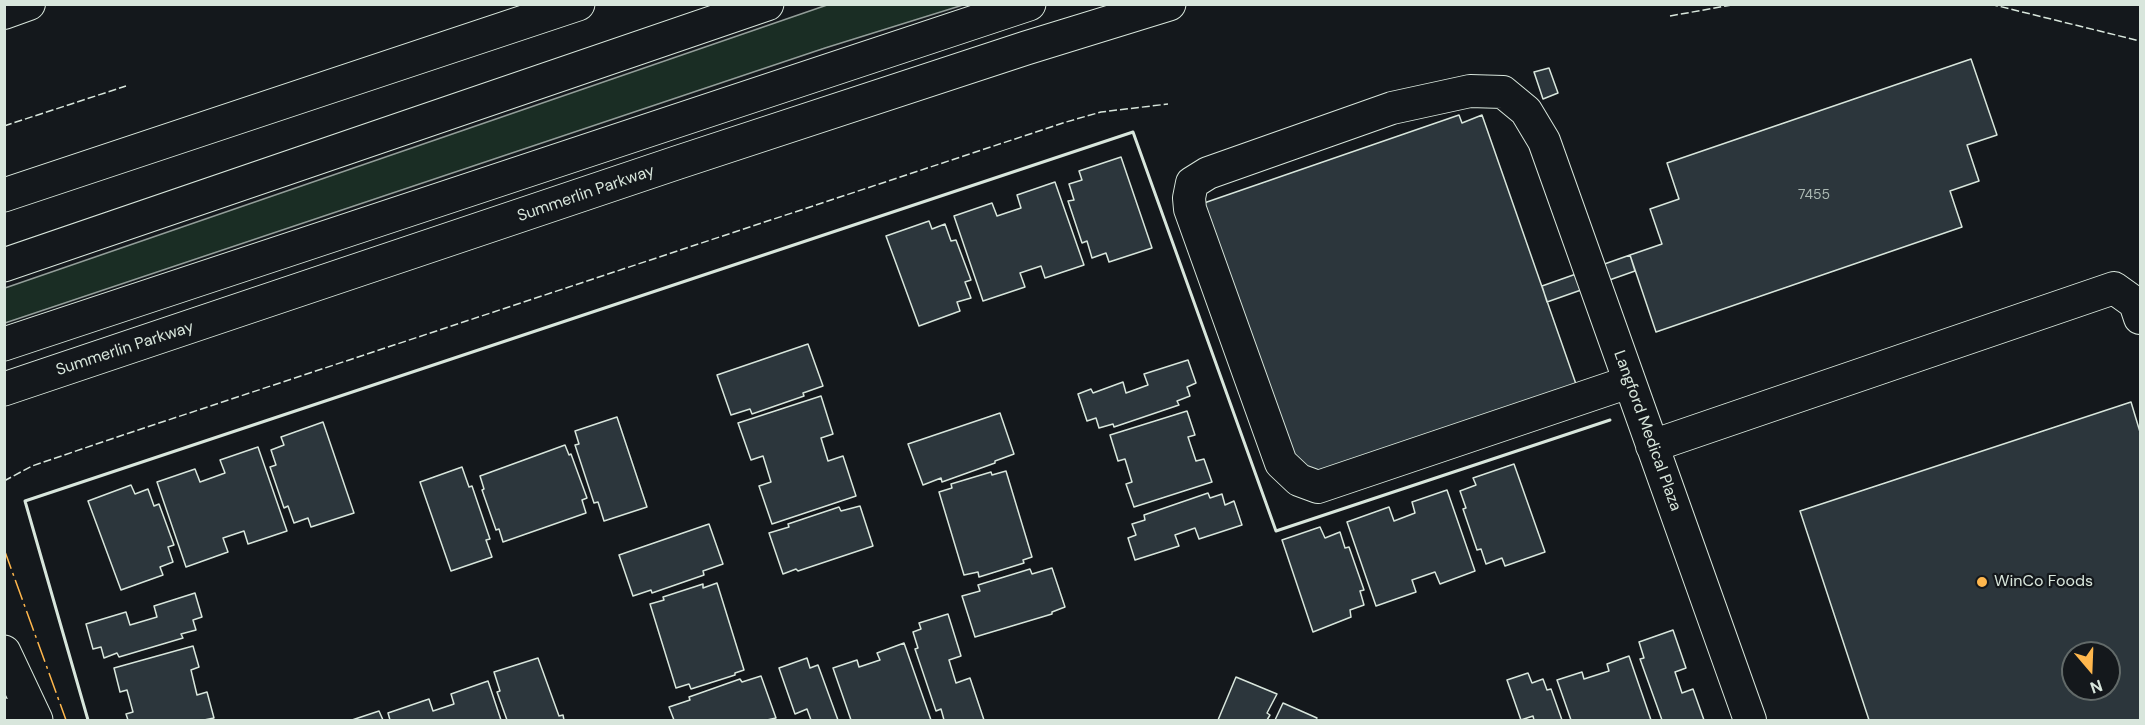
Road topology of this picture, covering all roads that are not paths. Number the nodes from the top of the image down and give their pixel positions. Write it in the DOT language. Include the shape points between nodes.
graph roads {
  1 [pos="29,4"];
  2 [pos="578,4"];
  3 [pos="767,4"];
  4 [pos="1029,4"];
  5 [pos="1169,4"];
  6 [pos="4,13"];
  7 [pos="4,195"];
  8 [pos="4,266"];
  9 [pos="2140,318"];
  10 [pos="4,344"];
  11 [pos="1629,382"];
  12 [pos="4,389"];
  13 [pos="1652,446"];
  14 [pos="4,652"];
  15 [pos="4,715"];
  16 [pos="8,720"];
  17 [pos="36,720"];
  18 [pos="1750,720"];
  1 -- 6 [label="street"];
  2 -- 7 [label="main road"];
  3 -- 8 [label="main road"];
  4 -- 10 [label="main road"];
  5 -- 12 [label="main road, Summerlin Parkway" via="687,160"];
  9 -- 13 [label="street" via="2136,303 2114,288"];
  11 -- 11 [label="street, Langford Medical Plaza" via="1544,141 1526,111 1503,92 1470,91 1392,108 1208,173 1192,183 1190,209 1281,464 1299,480 1318,487"];
  11 -- 13 [label="street, Langford Medical Plaza"];
  13 -- 18 [label="street, Langford Medical Plaza"];
  14 -- 17 [label="main road"];
  15 -- 16 [label="main road"];
}
